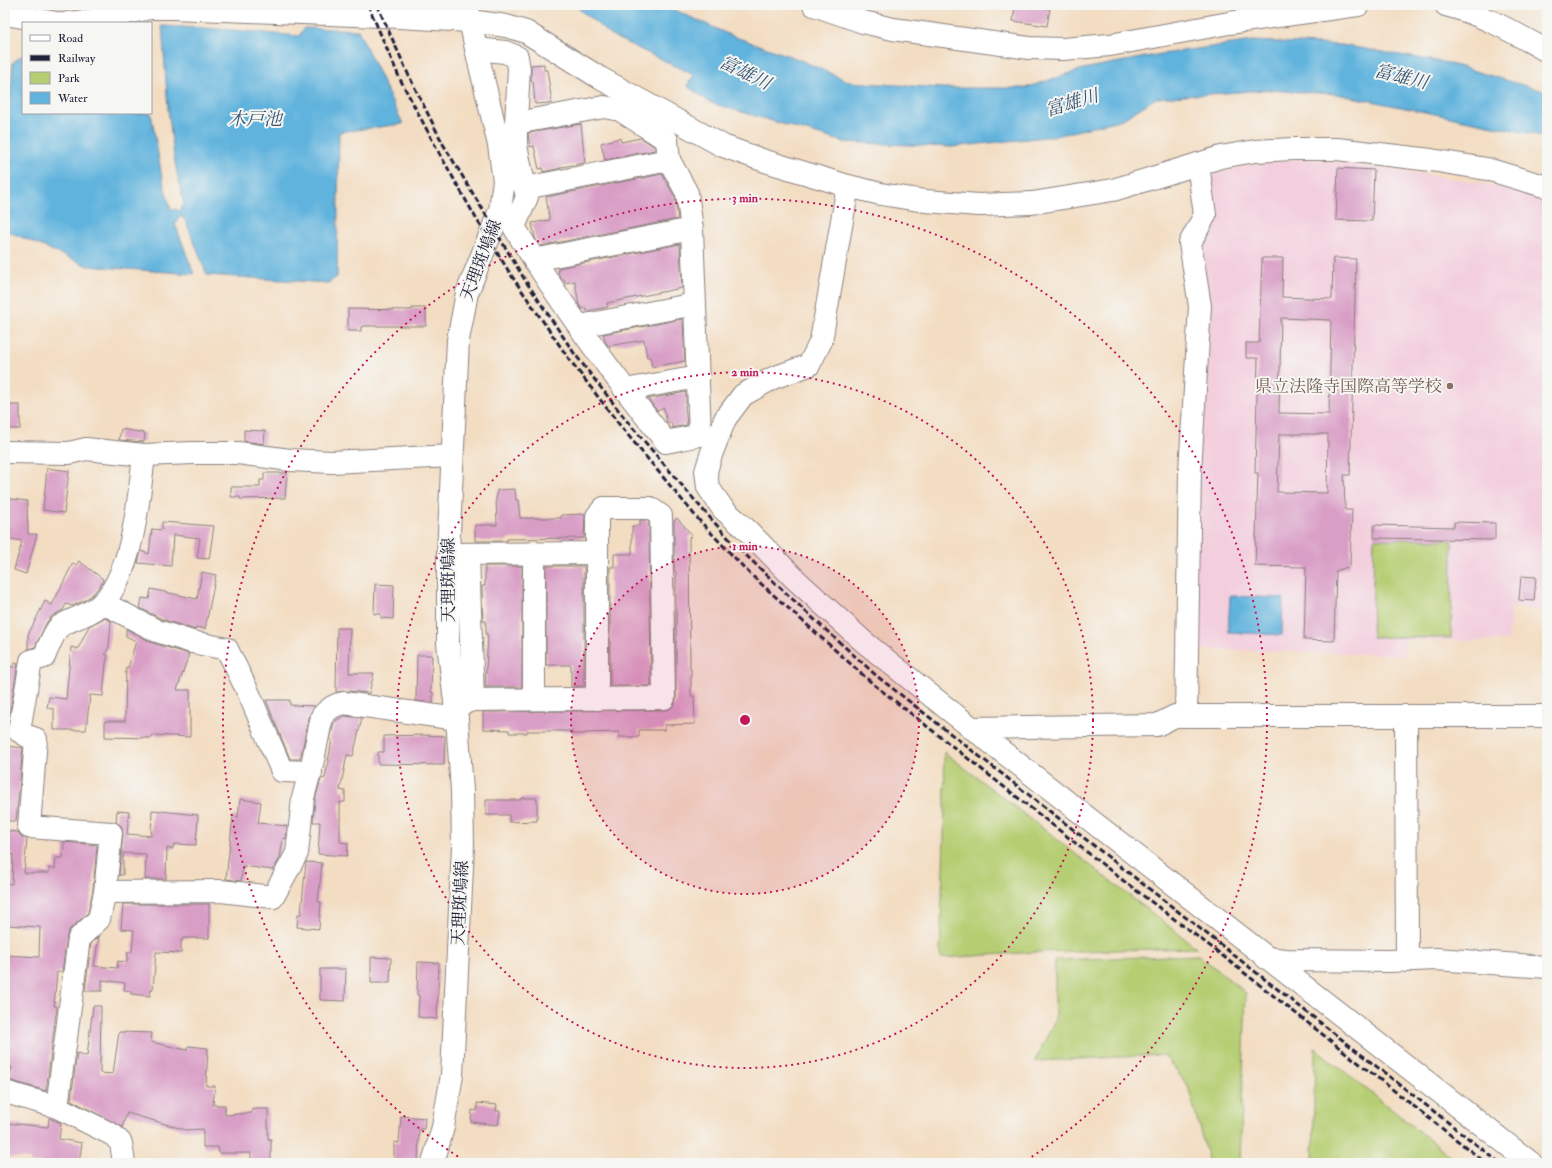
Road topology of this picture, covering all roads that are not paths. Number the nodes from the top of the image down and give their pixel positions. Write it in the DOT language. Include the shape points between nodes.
graph roads {
  1 [pos="814,5"];
  2 [pos="1358,5"];
  3 [pos="1446,5"];
  4 [pos="1263,11"];
  5 [pos="469,13"];
  6 [pos="5,14"];
  7 [pos="51,22"];
  8 [pos="77,22"];
  9 [pos="476,49"];
  10 [pos="1547,51"];
  11 [pos="516,123"];
  12 [pos="669,160"];
  13 [pos="1198,164"];
  14 [pos="848,186"];
  15 [pos="525,188"];
  16 [pos="1547,188"];
  17 [pos="692,229"];
  18 [pos="534,260"];
  19 [pos="695,304"];
  20 [pos="580,326"];
  21 [pos="698,377"];
  22 [pos="625,390"];
  23 [pos="5,452"];
  24 [pos="144,455"];
  25 [pos="452,456"];
  26 [pos="597,553"];
  27 [pos="458,554"];
  28 [pos="534,554"];
  29 [pos="103,603"];
  30 [pos="534,699"];
  31 [pos="597,699"];
  32 [pos="461,708"];
  33 [pos="1186,716"];
  34 [pos="1406,716"];
  35 [pos="1547,716"];
  36 [pos="971,728"];
  37 [pos="311,772"];
  38 [pos="105,892"];
  39 [pos="1266,958"];
  40 [pos="1407,961"];
  41 [pos="1547,967"];
  42 [pos="5,1092"];
  43 [pos="57,1107"];
  44 [pos="124,1163"];
  45 [pos="433,1163"];
  46 [pos="1531,1163"];
  1 -- 4 [label="street" via="863,22 893,29 1029,48 1063,49 1110,45"];
  2 -- 4 [label="street"];
  3 -- 10 [label="street" via="1488,20"];
  5 -- 8 [label="street" via="381,16 150,8"];
  5 -- 9 [label="street, 天理斑鳩線"];
  5 -- 14 [label="street" via="526,32 600,78 723,146"];
  6 -- 7 [label="street"];
  9 -- 11 [label="street" via="505,52 517,57 519,69"];
  9 -- 25 [label="street, 天理斑鳩線" via="500,145 503,187 500,210 467,293 461,319"];
  11 -- 12 [label="street" via="604,107 620,110 667,140"];
  11 -- 15 [label="street" via="516,146"];
  12 -- 15 [label="street"];
  12 -- 17 [label="street" via="687,194"];
  13 -- 14 [label="street" via="1113,190 1032,203 979,205 925,201"];
  13 -- 16 [label="street" via="1254,151 1337,149 1487,169"];
  13 -- 33 [label="street" via="1205,215 1190,243 1200,306 1190,471"];
  14 -- 36 [label="street" via="821,341 809,365 773,378 743,395 725,419 712,452 706,472 708,487 723,509 795,579 864,642"];
  15 -- 18 [label="street" via="527,197 514,227"];
  17 -- 18 [label="street"];
  17 -- 19 [label="street"];
  18 -- 20 [label="street"];
  19 -- 20 [label="street"];
  19 -- 21 [label="street"];
  20 -- 22 [label="street"];
  21 -- 22 [label="street"];
  21 -- 22 [label="street" via="700,435 666,442"];
  23 -- 24 [label="street" via="69,453 86,449"];
  24 -- 25 [label="street" via="238,453 290,460 332,462"];
  24 -- 29 [label="street" via="136,519 120,577"];
  25 -- 27 [label="street, 天理斑鳩線"];
  26 -- 28 [label="street"];
  26 -- 31 [label="street"];
  26 -- 31 [label="street" via="597,516 604,508 650,508 661,516 664,698"];
  27 -- 28 [label="street"];
  27 -- 32 [label="street, 天理斑鳩線" via="448,643"];
  28 -- 30 [label="street"];
  29 -- 37 [label="street" via="157,631 227,649 282,771"];
  29 -- 38 [label="street" via="93,611 59,628 44,657 31,661 19,730 36,739 29,827 111,833"];
  30 -- 31 [label="street"];
  30 -- 32 [label="street"];
  32 -- 37 [label="street" via="336,704 322,716"];
  32 -- 45 [label="street, 天理斑鳩線" via="463,846 452,1075"];
  33 -- 34 [label="street"];
  33 -- 36 [label="street" via="1175,716 1157,725"];
  34 -- 35 [label="street"];
  34 -- 40 [label="street"];
  36 -- 39 [label="street"];
  37 -- 38 [label="street" via="303,798 297,853 273,897 221,891"];
  38 -- 43 [label="street" via="99,919 79,938"];
  39 -- 40 [label="street"];
  39 -- 46 [label="street"];
  40 -- 41 [label="street" via="1436,959"];
  42 -- 43 [label="street"];
  43 -- 44 [label="street" via="113,1135 121,1143"];
}
